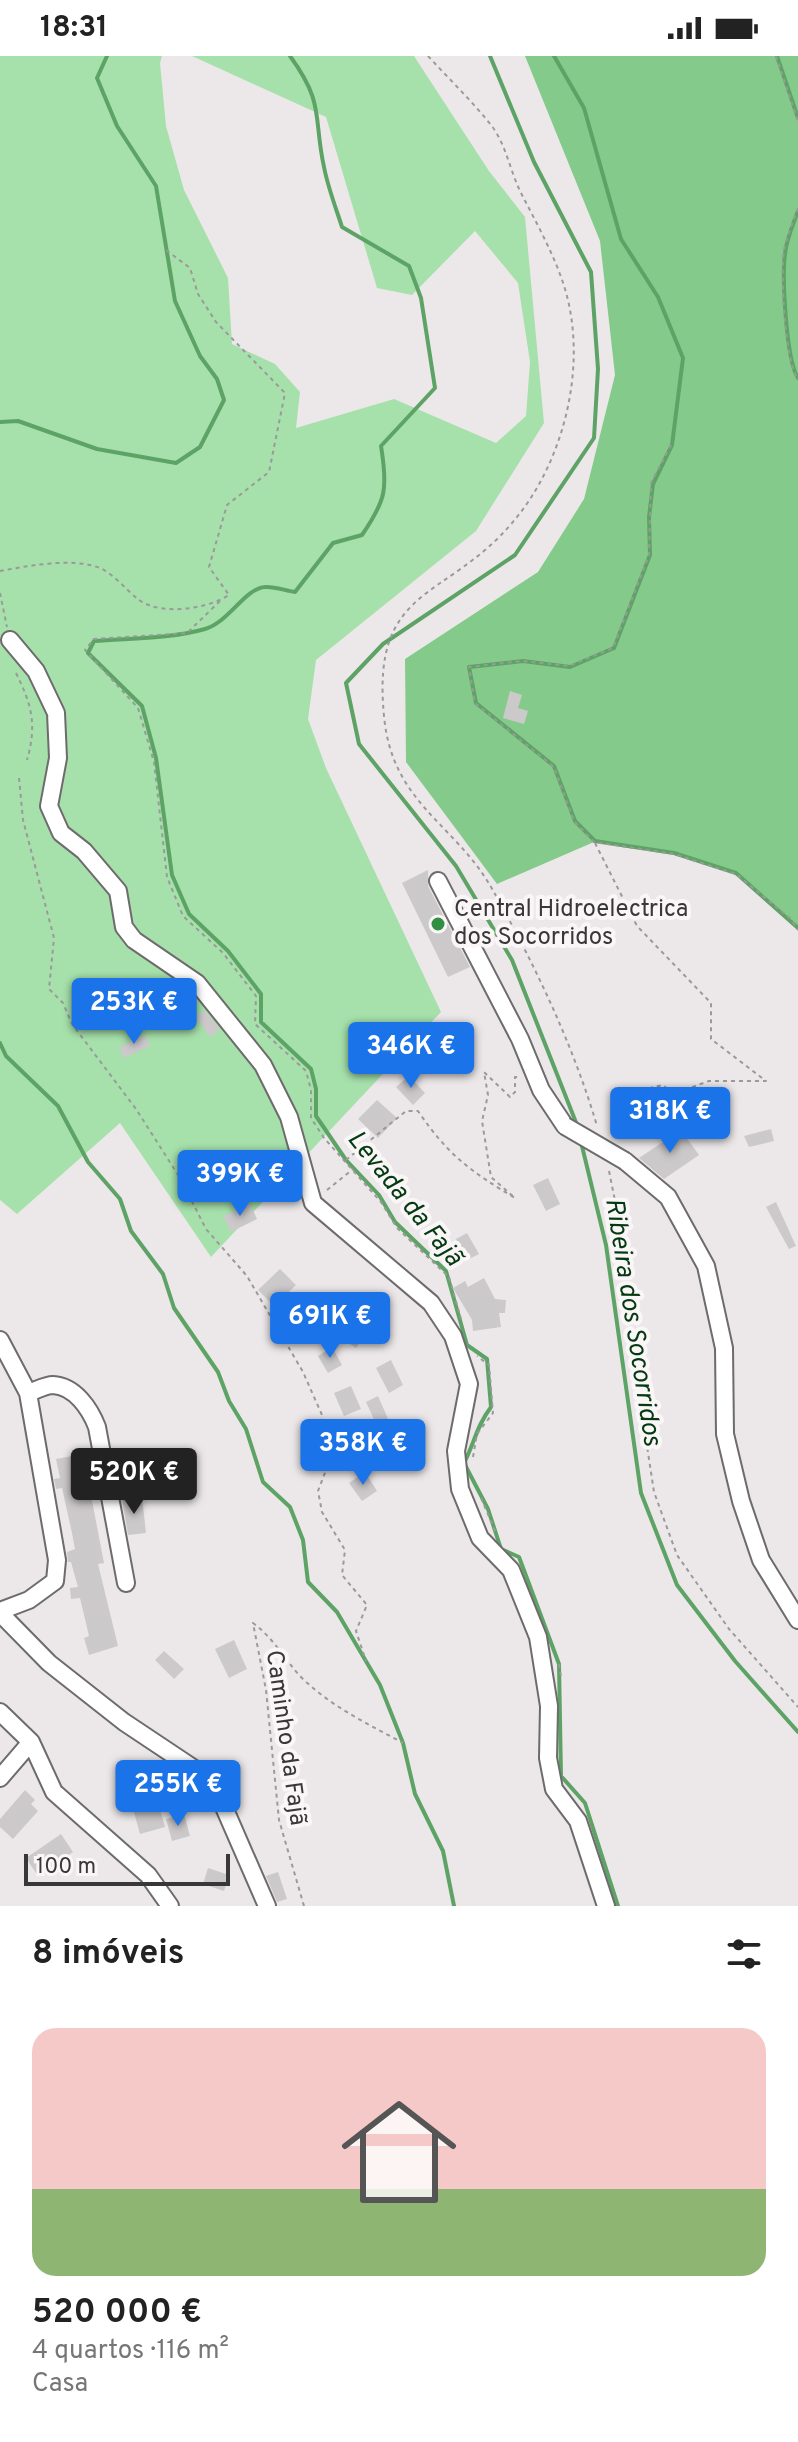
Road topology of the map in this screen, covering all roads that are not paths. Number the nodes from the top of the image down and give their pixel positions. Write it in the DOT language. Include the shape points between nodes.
graph roads {
  1 [pos="10,640"];
  2 [pos="438,881"];
  3 [pos="0,1340"];
  4 [pos="28,1393"];
  5 [pos="126,1583"];
  6 [pos="0,1612"];
  7 [pos="798,1620"];
  8 [pos="0,1712"];
  9 [pos="31,1742"];
  10 [pos="0,1778"];
  11 [pos="170,1906"];
  12 [pos="267,1906"];
  13 [pos="606,1906"];
  1 -- 13 [label="street" via="36,671 56,713 58,758 49,806 61,833 118,891 124,927 134,940 197,983 263,1065 289,1117 313,1203 431,1303 453,1336 469,1384 456,1451 460,1489 480,1538 511,1570 538,1637 554,1789 578,1821"];
  2 -- 7 [label="street, bridge" via="528,1074 565,1126 618,1157 668,1197 706,1266 724,1348 725,1434 741,1501 761,1560"];
  3 -- 4 [label="street"];
  4 -- 5 [label="street" via="52,1385 73,1393 90,1409"];
  4 -- 6 [label="street" via="57,1560 55,1581"];
  6 -- 12 [label="street" via="49,1663 199,1772 220,1798"];
  8 -- 9 [label="street"];
  9 -- 10 [label="street"];
  9 -- 11 [label="street" via="54,1792 148,1875"];
}
